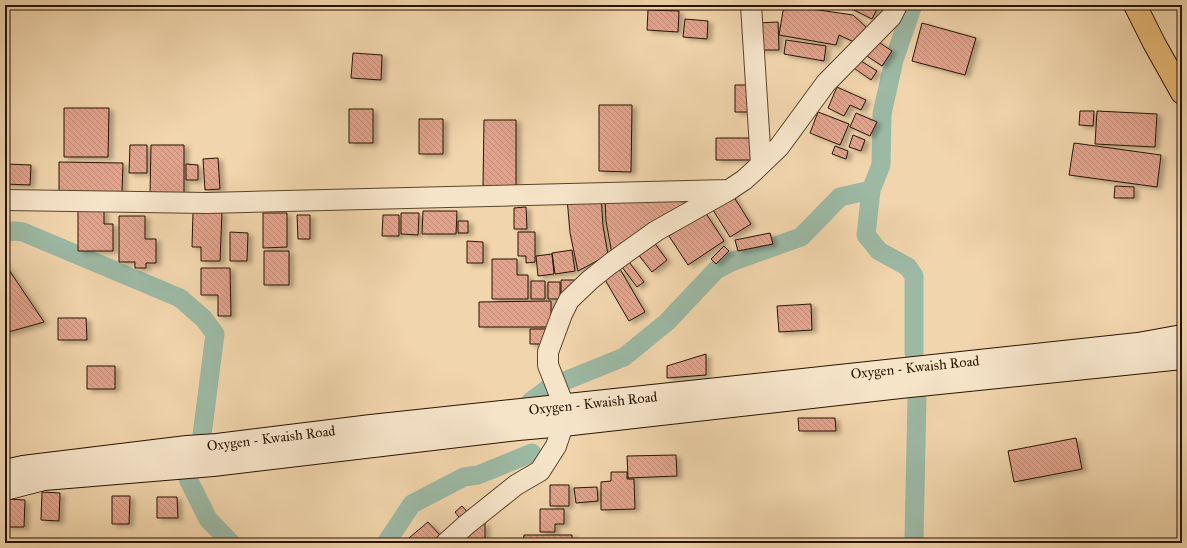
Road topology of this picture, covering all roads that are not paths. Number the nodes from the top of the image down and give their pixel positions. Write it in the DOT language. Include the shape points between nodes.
graph roads {
  1 [pos="751,5"];
  2 [pos="897,5"];
  3 [pos="1135,5"];
  4 [pos="1182,92"];
  5 [pos="761,164"];
  6 [pos="729,190"];
  7 [pos="5,200"];
  8 [pos="1182,336"];
  9 [pos="1182,358"];
  10 [pos="563,411"];
  11 [pos="5,471"];
  12 [pos="5,489"];
  13 [pos="446,543"];
  1 -- 5 [label="street"];
  2 -- 5 [label="street" via="891,16 826,83 779,147"];
  3 -- 4 [label="main road"];
  5 -- 6 [label="street"];
  6 -- 7 [label="street" via="207,203"];
  6 -- 10 [label="street" via="656,231 610,264 569,300 548,352 548,365"];
  8 -- 10 [label="main road, Oxygen - Kwaish Road" via="1138,344"];
  9 -- 10 [label="main road, Oxygen - Kwaish Road" via="900,387"];
  10 -- 11 [label="main road, Oxygen - Kwaish Road" via="371,426"];
  10 -- 12 [label="main road, Oxygen - Kwaish Road" via="518,429 213,465 44,479"];
  10 -- 13 [label="street" via="556,446 540,471 516,485"];
}
